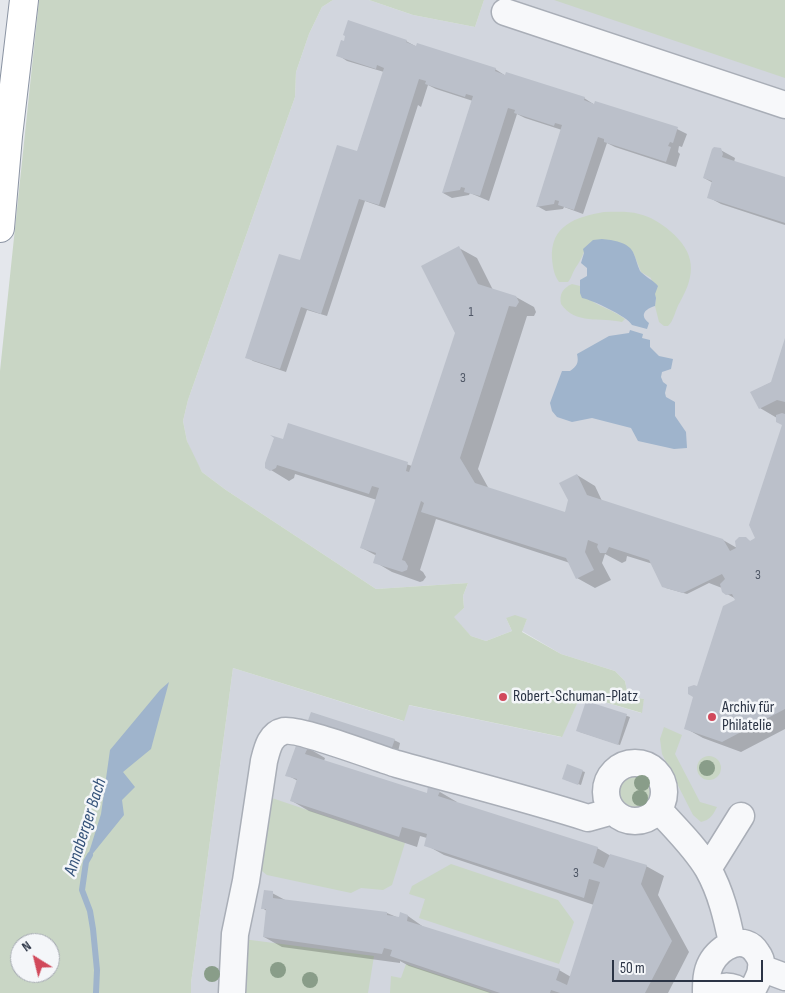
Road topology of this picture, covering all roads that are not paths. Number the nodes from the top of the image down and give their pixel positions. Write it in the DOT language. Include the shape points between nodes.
graph roads {
  1 [pos="24,0"];
  2 [pos="505,12"];
  3 [pos="785,105"];
  4 [pos="0,228"];
  5 [pos="658,809"];
  6 [pos="613,811"];
  7 [pos="741,816"];
  8 [pos="708,869"];
  9 [pos="732,943"];
  10 [pos="773,973"];
  11 [pos="232,993"];
  12 [pos="708,993"];
  13 [pos="742,993"];
  14 [pos="751,993"];
  1 -- 4 [label="highway"];
  2 -- 3 [label="street"];
  5 -- 6 [label="street" via="641,820 621,817"];
  5 -- 6 [label="street" via="664,791 657,773 650,767 631,763 614,772 608,781 606,792"];
  5 -- 8 [label="street"];
  6 -- 11 [label="street" via="588,818 308,736 286,731 278,734 267,748 264,761 235,934"];
  7 -- 8 [label="street"];
  8 -- 9 [label="street" via="724,906"];
  9 -- 10 [label="street" via="744,942 753,947"];
  9 -- 12 [label="street" via="711,962 706,977"];
  10 -- 14 [label="street"];
  12 -- 13 [label="street" via="728,986"];
}
